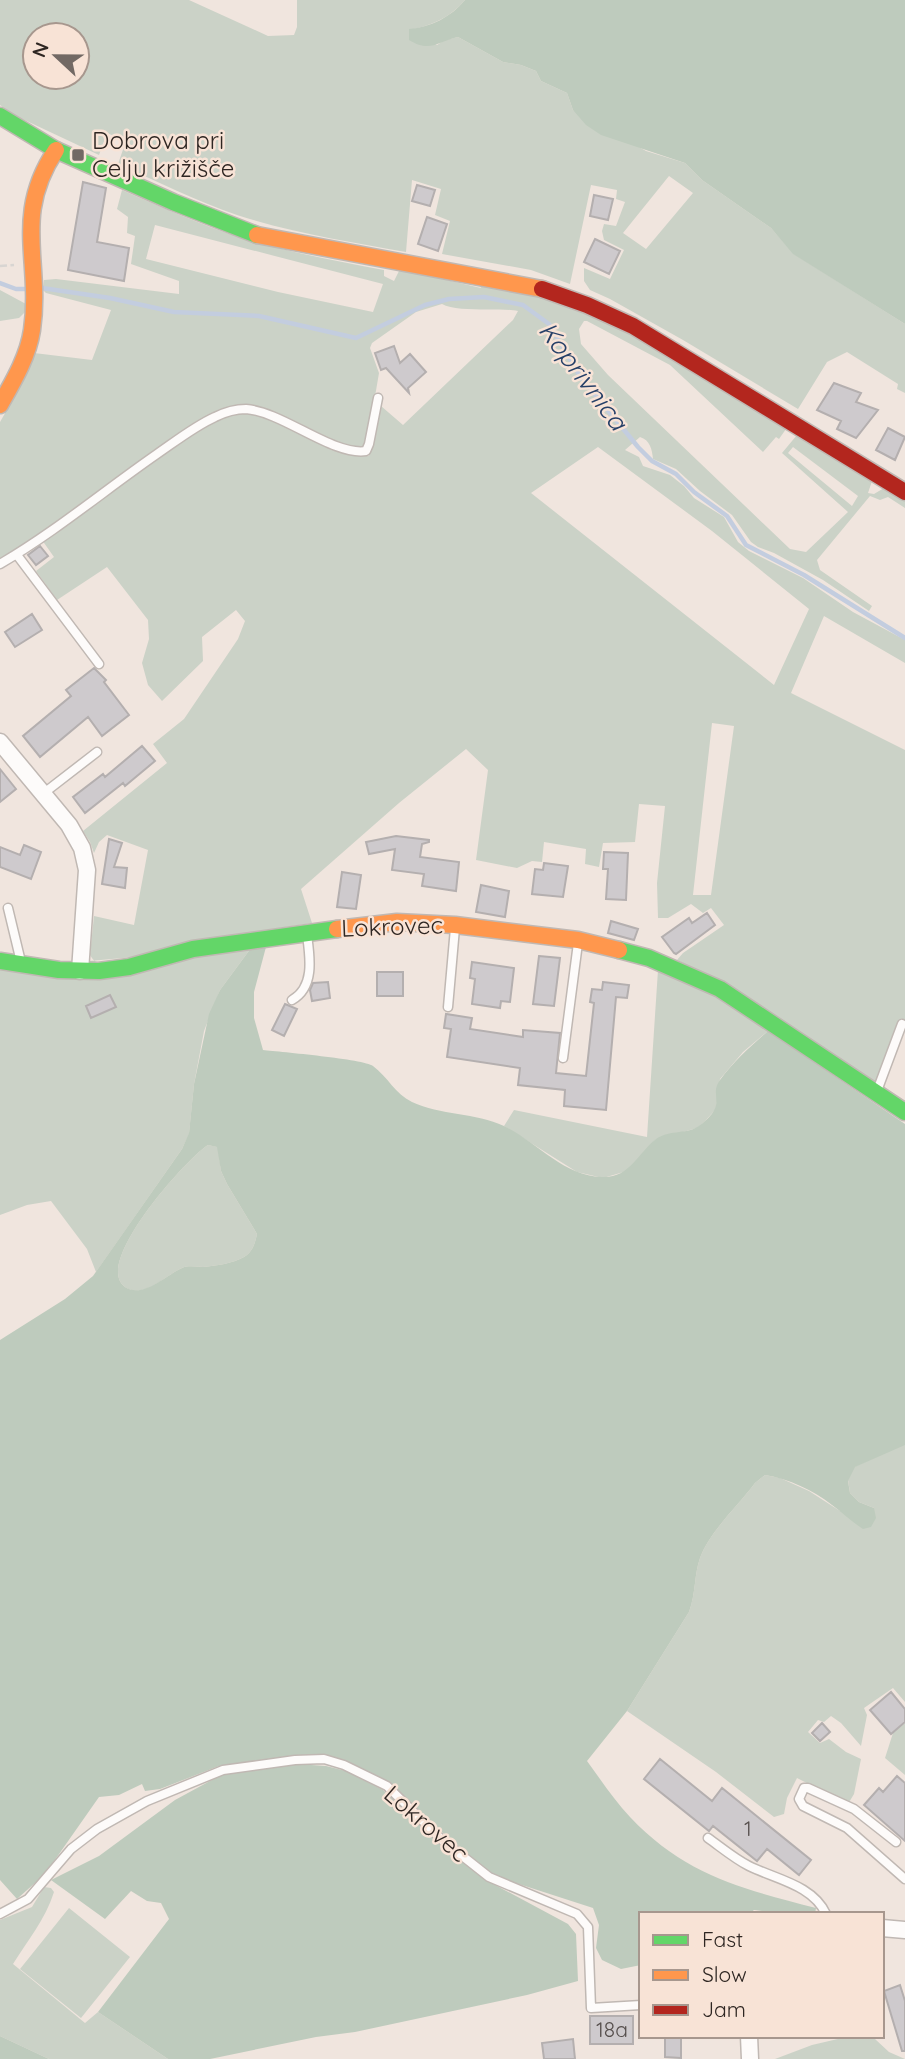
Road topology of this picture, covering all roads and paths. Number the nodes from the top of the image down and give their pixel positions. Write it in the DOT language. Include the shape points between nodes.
graph roads {
  1 [pos="0,116"];
  2 [pos="56,150"];
  3 [pos="378,398"];
  4 [pos="0,405"];
  5 [pos="905,492"];
  6 [pos="16,555"];
  7 [pos="0,564"];
  8 [pos="99,664"];
  9 [pos="0,742"];
  10 [pos="97,752"];
  11 [pos="44,793"];
  12 [pos="8,908"];
  13 [pos="455,925"];
  14 [pos="307,932"];
  15 [pos="578,940"];
  16 [pos="0,961"];
  17 [pos="22,962"];
  18 [pos="80,971"];
  19 [pos="292,1000"];
  20 [pos="448,1007"];
  21 [pos="902,1024"];
  22 [pos="564,1058"];
  23 [pos="876,1093"];
  24 [pos="905,1112"];
  25 [pos="708,1838"];
  26 [pos="895,1842"];
  27 [pos="905,1879"];
  28 [pos="825,1912"];
  29 [pos="0,1914"];
  30 [pos="884,1928"];
  31 [pos="905,1930"];
  32 [pos="639,2005"];
  33 [pos="749,2038"];
  34 [pos="750,2059"];
  1 -- 2 [label="street"];
  2 -- 4 [label="street" via="33,201 29,232 34,303 31,332"];
  2 -- 5 [label="street" via="249,233 535,286 587,304 655,339"];
  3 -- 6 [label="lane" via="369,444 361,452 258,411 238,409 214,417"];
  6 -- 7 [label="lane"];
  6 -- 8 [label="lane"];
  9 -- 11 [label="street"];
  10 -- 11 [label="lane"];
  11 -- 18 [label="street" via="69,824 87,870"];
  12 -- 17 [label="lane"];
  13 -- 14 [label="street, Lokrovec" via="397,922"];
  13 -- 15 [label="street, Lokrovec"];
  13 -- 20 [label="lane"];
  14 -- 18 [label="street, Lokrovec" via="194,949 129,967"];
  14 -- 19 [label="lane" via="310,972 306,986"];
  15 -- 22 [label="lane"];
  15 -- 23 [label="street, Lokrovec" via="649,958 720,989"];
  16 -- 17 [label="street, Lokrovec"];
  17 -- 18 [label="street, Lokrovec"];
  21 -- 23 [label="lane"];
  23 -- 24 [label="street, Lokrovec"];
  25 -- 28 [label="lane" via="746,1865 804,1889"];
  26 -- 27 [label="lane" via="854,1810 808,1788 801,1792 803,1806 847,1828"];
  29 -- 32 [label="lane, Lokrovec" via="27,1899 71,1849 97,1829 147,1801 223,1770 324,1759 387,1786 441,1839 489,1877 577,1914 588,1927 591,2008"];
  30 -- 31 [label="street"];
  33 -- 34 [label="street"];
}
